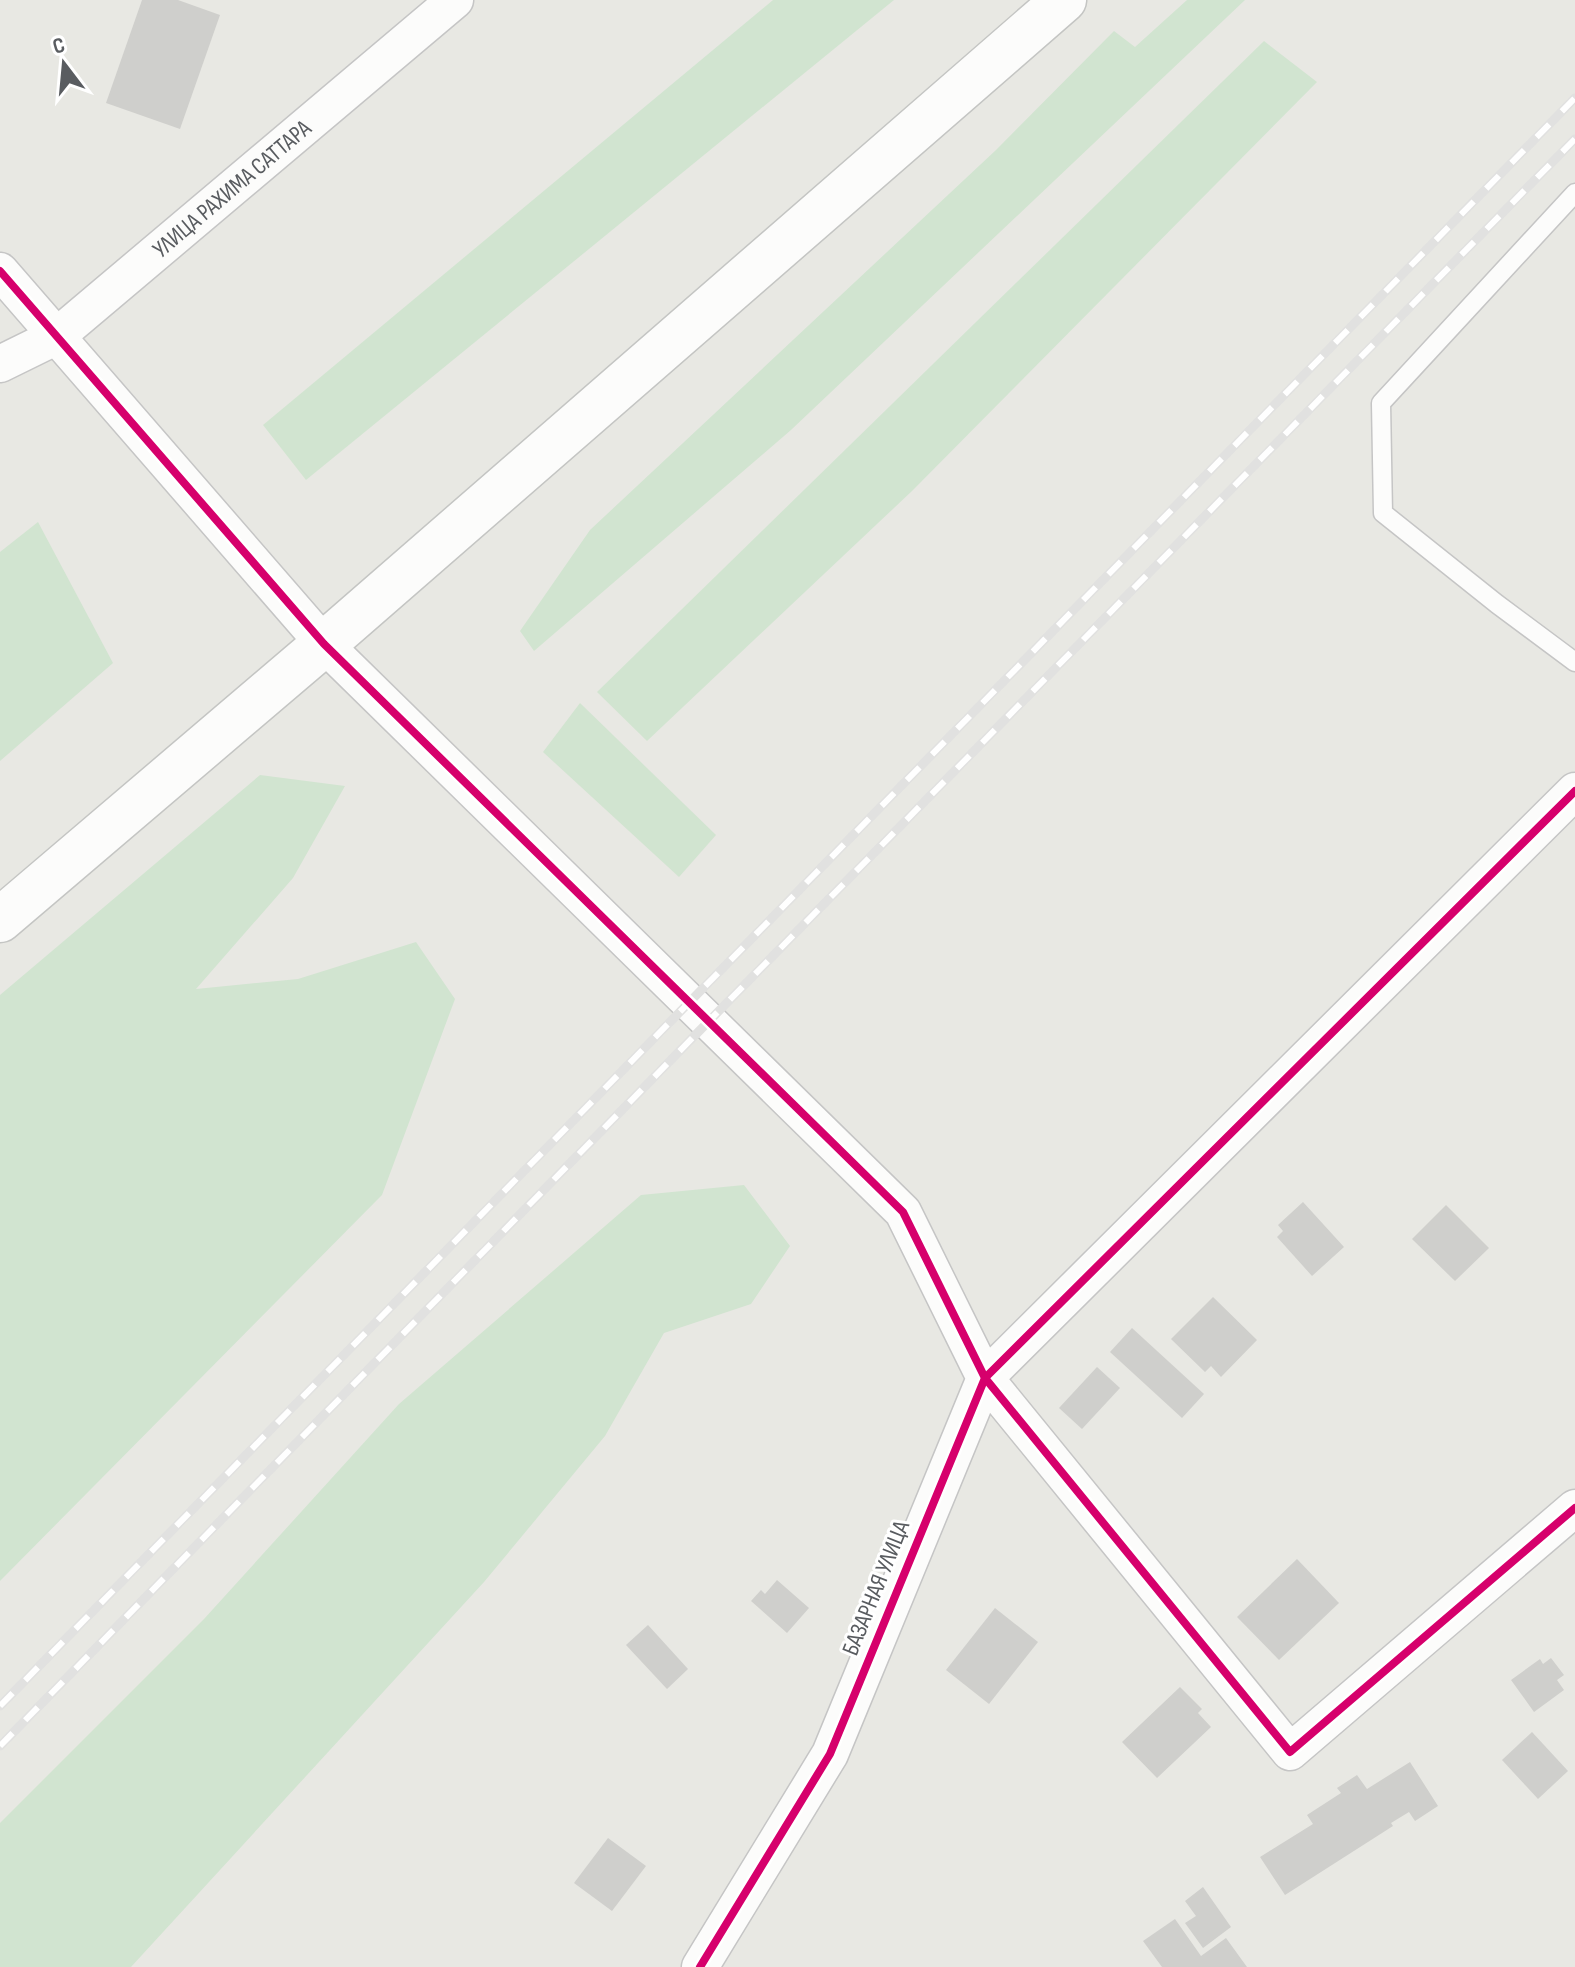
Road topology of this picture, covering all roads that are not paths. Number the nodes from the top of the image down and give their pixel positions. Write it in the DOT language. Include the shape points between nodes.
graph roads {
  1 [pos="455,0"];
  2 [pos="1064,0"];
  3 [pos="1575,193"];
  4 [pos="0,271"];
  5 [pos="57,336"];
  6 [pos="0,364"];
  7 [pos="324,644"];
  8 [pos="1575,662"];
  9 [pos="1575,791"];
  10 [pos="0,920"];
  11 [pos="985,1378"];
  12 [pos="1575,1508"];
  13 [pos="700,1967"];
  1 -- 5 [label="street, УЛИЦА РАХИМА САТТАРА"];
  2 -- 7 [label="main road"];
  3 -- 8 [label="lane" via="1381,403 1383,513"];
  4 -- 5 [label="street"];
  5 -- 6 [label="street, УЛИЦА РАХИМА САТТАРА"];
  5 -- 7 [label="street"];
  7 -- 10 [label="main road"];
  7 -- 11 [label="street" via="903,1212"];
  9 -- 11 [label="street"];
  11 -- 12 [label="street" via="1290,1752"];
  11 -- 13 [label="street, БАЗАРНАЯ УЛИЦА" via="830,1754"];
}
